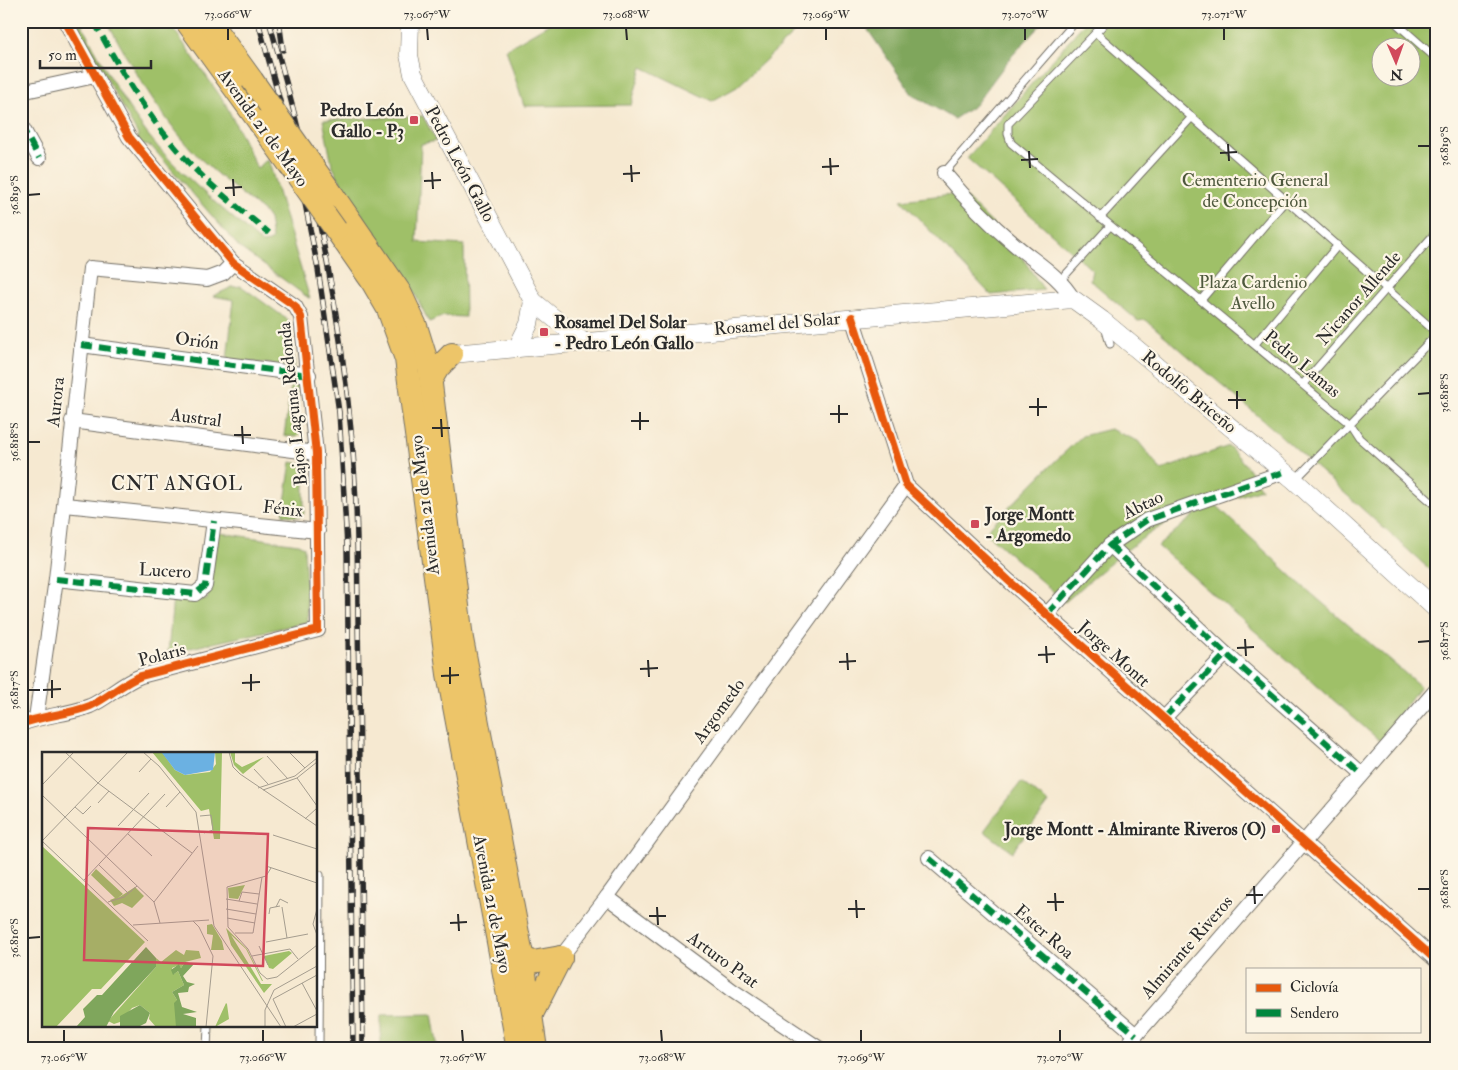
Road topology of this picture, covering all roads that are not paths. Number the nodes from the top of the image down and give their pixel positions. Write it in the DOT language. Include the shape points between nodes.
graph roads {
  1 [pos="65,21"];
  2 [pos="186,21"];
  3 [pos="209,21"];
  4 [pos="410,21"];
  5 [pos="1076,21"];
  6 [pos="1107,21"];
  7 [pos="1395,22"];
  8 [pos="1096,33"];
  9 [pos="1437,59"];
  10 [pos="95,76"];
  11 [pos="21,92"];
  12 [pos="1192,117"];
  13 [pos="21,125"];
  14 [pos="39,158"];
  15 [pos="944,173"];
  16 [pos="1286,200"];
  17 [pos="1100,218"];
  18 [pos="1110,226"];
  19 [pos="1437,231"];
  20 [pos="1338,245"];
  21 [pos="234,263"];
  22 [pos="1060,281"];
  23 [pos="1387,288"];
  24 [pos="1073,299"];
  25 [pos="1201,300"];
  26 [pos="533,301"];
  27 [pos="852,317"];
  28 [pos="1102,320"];
  29 [pos="1437,333"];
  30 [pos="582,341"];
  31 [pos="422,343"];
  32 [pos="1110,344"];
  33 [pos="1255,344"];
  34 [pos="81,345"];
  35 [pos="517,348"];
  36 [pos="452,354"];
  37 [pos="309,375"];
  38 [pos="431,380"];
  39 [pos="1303,384"];
  40 [pos="72,421"];
  41 [pos="1350,424"];
  42 [pos="316,453"];
  43 [pos="1289,476"];
  44 [pos="906,485"];
  45 [pos="65,505"];
  46 [pos="1437,507"];
  47 [pos="214,521"];
  48 [pos="318,531"];
  49 [pos="1110,545"];
  50 [pos="56,579"];
  51 [pos="1437,610"];
  52 [pos="1047,614"];
  53 [pos="318,630"];
  54 [pos="1226,654"];
  55 [pos="1437,689"];
  56 [pos="36,718"];
  57 [pos="1164,718"];
  58 [pos="21,724"];
  59 [pos="1362,774"];
  60 [pos="1303,842"];
  61 [pos="929,858"];
  62 [pos="318,875"];
  63 [pos="607,897"];
  64 [pos="498,939"];
  65 [pos="561,957"];
  66 [pos="523,960"];
  67 [pos="1437,961"];
  68 [pos="531,1016"];
  69 [pos="208,1028"];
  70 [pos="1136,1035"];
  71 [pos="207,1049"];
  72 [pos="319,1049"];
  73 [pos="518,1049"];
  74 [pos="536,1049"];
  75 [pos="820,1049"];
  76 [pos="1124,1049"];
  1 -- 10 [label="street, Bajos Laguna Redonda"];
  2 -- 64 [label="main road, Avenida 21 de Mayo, bridge" via="371,280 388,309 406,359 448,674"];
  3 -- 31 [label="main road, Avenida 21 de Mayo, bridge" via="334,194 400,292"];
  4 -- 26 [label="street, Pedro León Gallo" via="409,55 413,74"];
  5 -- 15 [label="lane"];
  6 -- 8 [label="lane"];
  7 -- 9 [label="lane"];
  8 -- 12 [label="lane"];
  8 -- 17 [label="lane, Pedro Lamas" via="1008,124 1008,134 1011,143"];
  10 -- 11 [label="street"];
  10 -- 21 [label="street, Bajos Laguna Redonda" via="130,137"];
  12 -- 16 [label="lane"];
  12 -- 17 [label="lane"];
  13 -- 14 [label="street"];
  15 -- 22 [label="street, Rodolfo Briceño" via="1013,244"];
  16 -- 20 [label="lane"];
  16 -- 25 [label="lane"];
  17 -- 18 [label="lane, Pedro Lamas"];
  18 -- 22 [label="lane"];
  18 -- 25 [label="lane, Pedro Lamas"];
  19 -- 23 [label="lane, Nicanor Allende"];
  20 -- 23 [label="lane"];
  20 -- 33 [label="lane"];
  21 -- 34 [label="street, Aurora" via="223,273 207,279 90,268"];
  21 -- 37 [label="street, Bajos Laguna Redonda" via="295,306 301,316"];
  22 -- 24 [label="street, Rodolfo Briceño"];
  23 -- 29 [label="lane"];
  23 -- 39 [label="lane, Nicanor Allende"];
  24 -- 27 [label="street, Rosamel del Solar"];
  24 -- 28 [label="street, Rodolfo Briceño"];
  25 -- 33 [label="lane, Pedro Lamas"];
  26 -- 30 [label="street, Pedro León Gallo"];
  26 -- 35 [label="street" via="529,324"];
  27 -- 30 [label="street, Rosamel del Solar"];
  27 -- 44 [label="street, Jorge Montt"];
  28 -- 32 [label="lane"];
  28 -- 43 [label="street, Rodolfo Briceño" via="1214,421"];
  29 -- 41 [label="lane"];
  30 -- 35 [label="street, Rosamel del Solar"];
  31 -- 36 [label="main road" via="436,351"];
  31 -- 38 [label="main road, Avenida 21 de Mayo"];
  33 -- 39 [label="lane, Pedro Lamas"];
  34 -- 37 [label="street, Orión"];
  34 -- 40 [label="street, Aurora"];
  35 -- 36 [label="street, Rosamel del Solar"];
  36 -- 38 [label="main road"];
  37 -- 42 [label="street, Bajos Laguna Redonda"];
  38 -- 66 [label="main road, Avenida 21 de Mayo" via="460,621"];
  39 -- 41 [label="lane, Pedro Lamas"];
  40 -- 42 [label="street, Austral"];
  40 -- 45 [label="street, Aurora"];
  41 -- 43 [label="lane" via="1312,460"];
  41 -- 46 [label="lane, Pedro Lamas" via="1360,438"];
  42 -- 48 [label="street, Bajos Laguna Redonda"];
  43 -- 49 [label="street, Abtao" via="1147,520"];
  43 -- 51 [label="street, Rodolfo Briceño"];
  44 -- 52 [label="street, Jorge Montt"];
  44 -- 63 [label="street, Argomedo"];
  45 -- 47 [label="street, Fénix"];
  45 -- 50 [label="street, Aurora"];
  47 -- 48 [label="street, Fénix"];
  47 -- 50 [label="street, Lucero" via="205,586 195,594"];
  48 -- 53 [label="street, Bajos Laguna Redonda"];
  49 -- 52 [label="street, Abtao"];
  49 -- 54 [label="street"];
  50 -- 56 [label="street, Aurora"];
  52 -- 57 [label="street, Jorge Montt"];
  53 -- 56 [label="street, Polaris" via="141,676 118,686 90,706"];
  54 -- 57 [label="street"];
  54 -- 59 [label="street"];
  55 -- 59 [label="street, Almirante Riveros"];
  56 -- 58 [label="street, Polaris"];
  57 -- 60 [label="street, Jorge Montt"];
  59 -- 60 [label="street, Almirante Riveros"];
  60 -- 67 [label="street, Jorge Montt"];
  60 -- 70 [label="street, Almirante Riveros"];
  61 -- 70 [label="street, Ester Roa"];
  62 -- 72 [label="lane"];
  63 -- 65 [label="street, Argomedo"];
  63 -- 75 [label="street, Arturo Prat" via="733,992"];
  64 -- 66 [label="main road"];
  64 -- 73 [label="main road, Avenida 21 de Mayo"];
  65 -- 66 [label="main road" via="540,962"];
  65 -- 68 [label="main road"];
  66 -- 68 [label="main road, Avenida 21 de Mayo"];
  68 -- 74 [label="main road, Avenida 21 de Mayo"];
  69 -- 71 [label="lane"];
  70 -- 76 [label="street, Almirante Riveros"];
}
